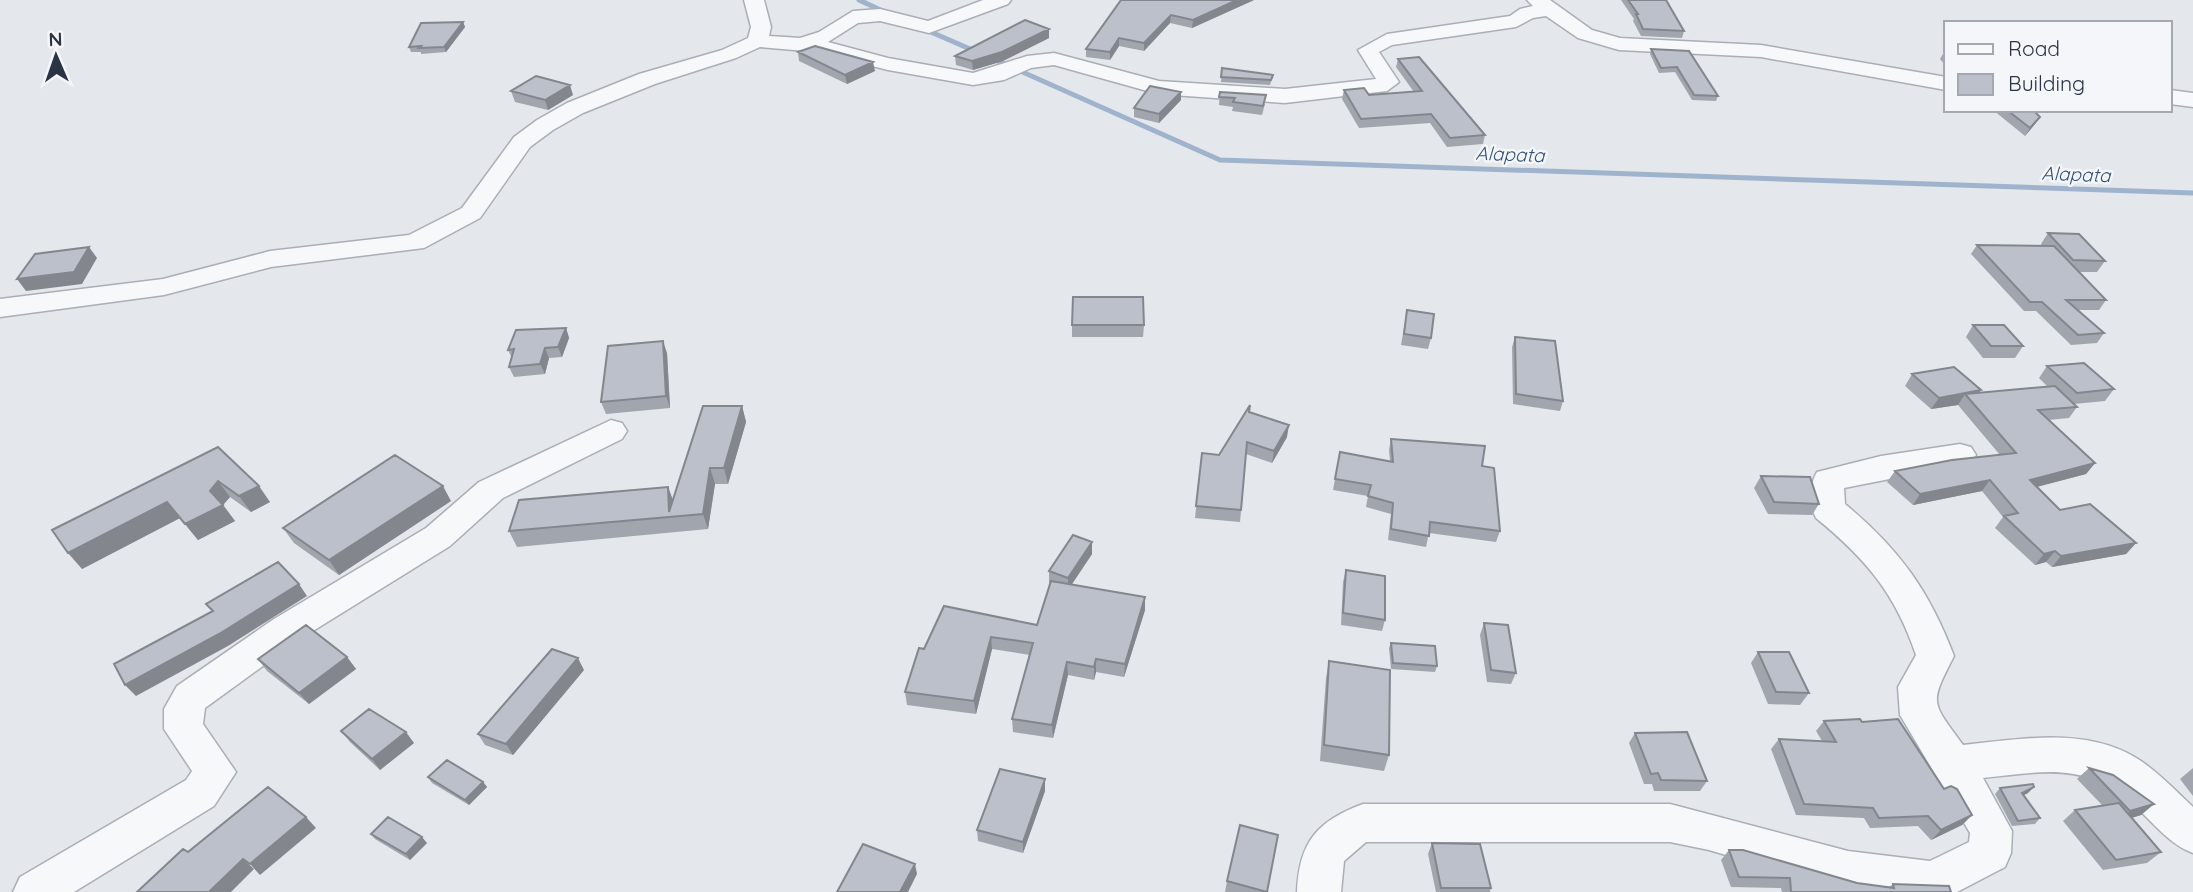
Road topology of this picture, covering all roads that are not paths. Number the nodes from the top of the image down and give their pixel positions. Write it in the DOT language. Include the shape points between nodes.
graph roads {
  1 [pos="754,0"];
  2 [pos="1001,0"];
  3 [pos="1544,4"];
  4 [pos="757,41"];
  5 [pos="804,44"];
  6 [pos="1944,84"];
  7 [pos="2172,97"];
  8 [pos="2193,100"];
  9 [pos="0,308"];
  10 [pos="611,431"];
  11 [pos="1960,455"];
  12 [pos="1953,764"];
  13 [pos="2193,834"];
  14 [pos="1936,887"];
  15 [pos="35,892"];
  16 [pos="1319,892"];
  1 -- 4 [label="street" via="761,27"];
  2 -- 5 [label="street" via="929,27 880,16 853,17 826,36"];
  3 -- 5 [label="street" via="1516,21 1387,40 1368,50 1388,82 1378,86 1285,96 1158,87 1054,59 1027,62 973,79"];
  3 -- 6 [label="street" via="1585,34 1619,44 1761,51"];
  4 -- 5 [label="street"];
  4 -- 9 [label="street" via="634,84 545,125 522,142 471,213 415,242 270,259 164,287"];
  7 -- 8 [label="street"];
  10 -- 15 [label="street" via="491,490 438,537 209,681 183,709 184,729 216,772 210,782 200,793"];
  11 -- 12 [label="street" via="1828,480 1828,509 1898,574 1926,629 1934,656 1917,687 1919,715"];
  12 -- 13 [label="street" via="2057,755 2094,760 2122,771"];
  12 -- 14 [label="street" via="1991,831 1990,853"];
  14 -- 16 [label="street" via="1848,871 1670,823 1363,823 1343,831 1325,850"];
}
